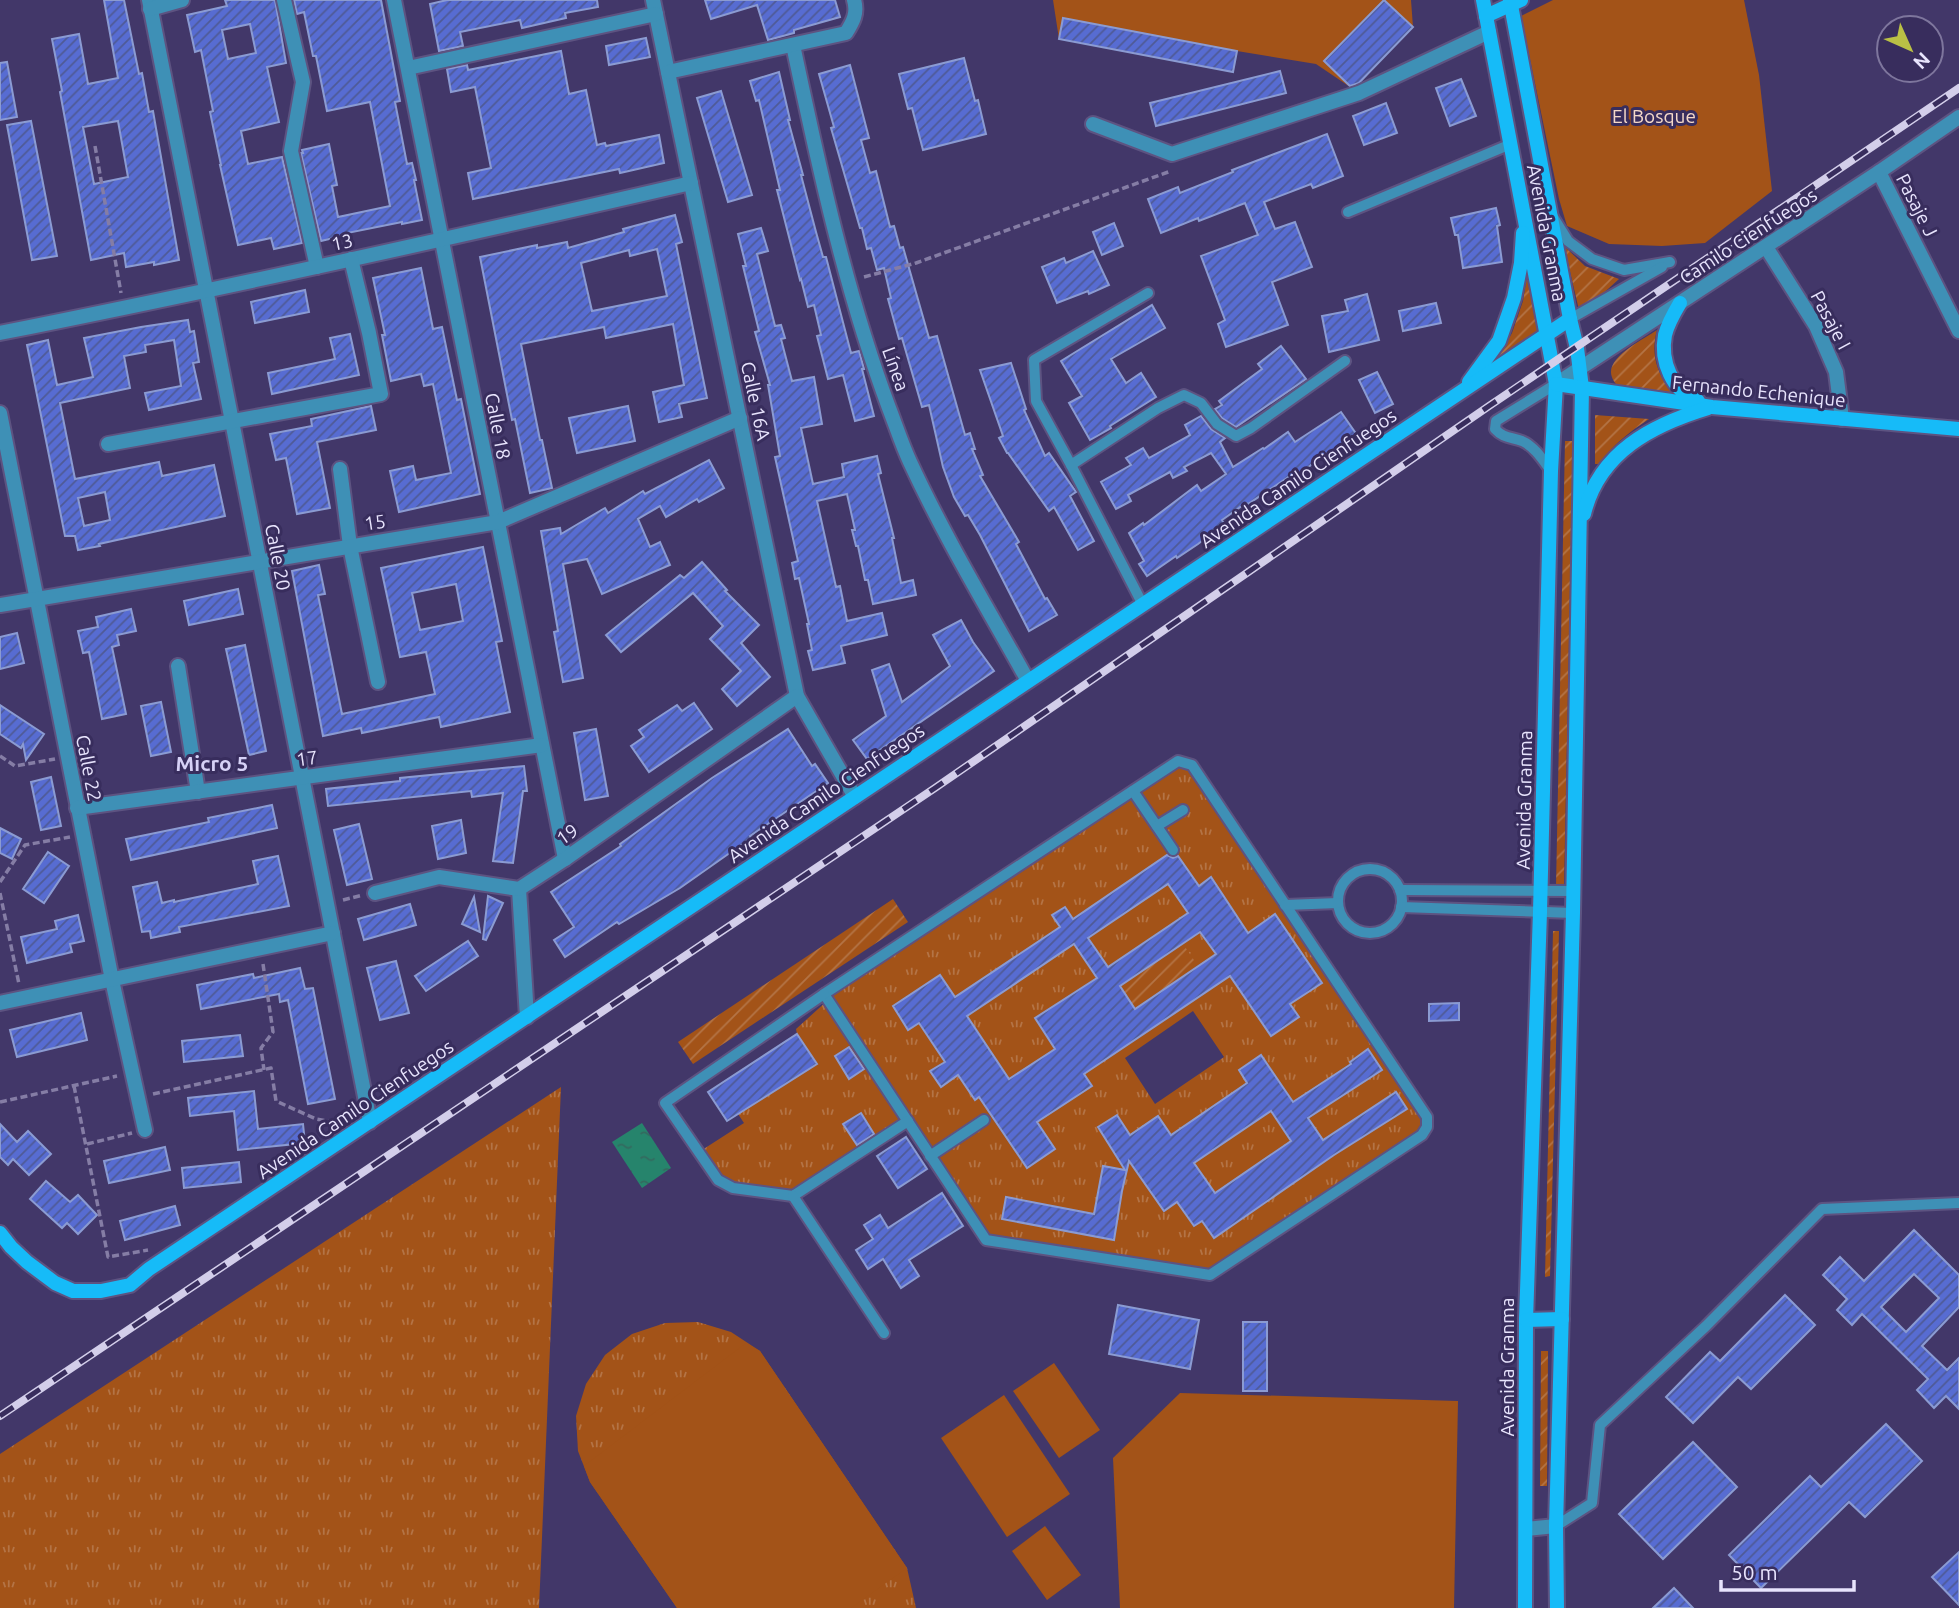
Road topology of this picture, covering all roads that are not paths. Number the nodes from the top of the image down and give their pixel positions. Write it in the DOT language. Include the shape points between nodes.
graph roads {
  1 [pos="182,0"];
  2 [pos="284,0"];
  3 [pos="394,0"];
  4 [pos="854,0"];
  5 [pos="1483,0"];
  6 [pos="1514,2"];
  7 [pos="150,5"];
  8 [pos="654,7"];
  9 [pos="1486,16"];
  10 [pos="1489,32"];
  11 [pos="793,45"];
  12 [pos="408,68"];
  13 [pos="668,72"];
  14 [pos="1959,117"];
  15 [pos="1093,124"];
  16 [pos="1511,144"];
  17 [pos="1879,172"];
  18 [pos="691,183"];
  19 [pos="1549,211"];
  20 [pos="1348,212"];
  21 [pos="1524,214"];
  22 [pos="442,240"];
  23 [pos="1766,247"];
  24 [pos="351,259"];
  25 [pos="317,267"];
  26 [pos="206,291"];
  27 [pos="1148,293"];
  28 [pos="1680,303"];
  29 [pos="1570,320"];
  30 [pos="1959,331"];
  31 [pos="0,333"];
  32 [pos="1547,334"];
  33 [pos="1345,361"];
  34 [pos="1581,369"];
  35 [pos="1556,384"];
  36 [pos="1582,388"];
  37 [pos="1461,392"];
  38 [pos="1712,407"];
  39 [pos="0,413"];
  40 [pos="740,418"];
  41 [pos="1842,419"];
  42 [pos="232,421"];
  43 [pos="1959,429"];
  44 [pos="108,444"];
  45 [pos="1071,465"];
  46 [pos="340,469"];
  47 [pos="1550,471"];
  48 [pos="498,522"];
  49 [pos="1578,540"];
  50 [pos="350,546"];
  51 [pos="259,561"];
  52 [pos="37,598"];
  53 [pos="0,604"];
  54 [pos="1143,605"];
  55 [pos="178,666"];
  56 [pos="1028,681"];
  57 [pos="377,682"];
  58 [pos="797,696"];
  59 [pos="542,745"];
  60 [pos="302,778"];
  61 [pos="1133,791"];
  62 [pos="198,792"];
  63 [pos="855,797"];
  64 [pos="77,808"];
  65 [pos="1183,810"];
  66 [pos="1157,826"];
  67 [pos="1173,850"];
  68 [pos="565,859"];
  69 [pos="519,889"];
  70 [pos="1400,890"];
  71 [pos="1541,891"];
  72 [pos="1573,891"];
  73 [pos="375,893"];
  74 [pos="1338,903"];
  75 [pos="1285,905"];
  76 [pos="1401,908"];
  77 [pos="1540,912"];
  78 [pos="1573,913"];
  79 [pos="333,933"];
  80 [pos="112,980"];
  81 [pos="824,994"];
  82 [pos="0,1003"];
  83 [pos="527,1017"];
  84 [pos="984,1120"];
  85 [pos="908,1121"];
  86 [pos="365,1125"];
  87 [pos="145,1130"];
  88 [pos="930,1156"];
  89 [pos="793,1196"];
  90 [pos="1959,1203"];
  91 [pos="0,1233"];
  92 [pos="1526,1320"];
  93 [pos="1562,1320"];
  94 [pos="884,1334"];
  95 [pos="1556,1526"];
  96 [pos="1526,1529"];
  97 [pos="1525,1608"];
  98 [pos="1557,1608"];
  1 -- 7 [label="street"];
  2 -- 25 [label="street" via="303,82 290,151"];
  3 -- 12 [label="street, Calle 18"];
  4 -- 11 [label="street" via="854,21 846,33"];
  5 -- 9 [label="main road, Avenida Granma"];
  6 -- 9 [label="main road"];
  6 -- 19 [label="main road, Avenida Granma"];
  7 -- 26 [label="street, Calle 20"];
  8 -- 12 [label="street"];
  8 -- 13 [label="street, Calle 16A"];
  9 -- 10 [label="main road, Avenida Granma"];
  10 -- 15 [label="street" via="1359,93 1172,154"];
  10 -- 16 [label="main road, Avenida Granma"];
  11 -- 13 [label="street"];
  11 -- 56 [label="street, Línea" via="826,199 874,368 910,461"];
  12 -- 22 [label="street, Calle 18"];
  13 -- 18 [label="street, Calle 16A"];
  14 -- 17 [label="street, Camilo Cienfuegos"];
  16 -- 20 [label="lane"];
  16 -- 21 [label="main road, Avenida Granma"];
  17 -- 23 [label="street, Camilo Cienfuegos"];
  17 -- 30 [label="street, Pasaje J"];
  18 -- 22 [label="street, 13"];
  18 -- 40 [label="street, Calle 16A"];
  19 -- 29 [label="main road, Avenida Granma"];
  19 -- 29 [label="lane, Camilo Cienfuegos" via="1568,241 1592,259 1624,270 1670,262"];
  21 -- 32 [label="main road, Avenida Granma"];
  21 -- 37 [label="main road" via="1521,263 1499,341"];
  22 -- 24 [label="street, 13"];
  22 -- 48 [label="street, Calle 18"];
  23 -- 28 [label="street, Camilo Cienfuegos"];
  23 -- 41 [label="street, Pasaje I" via="1816,326 1836,372"];
  24 -- 25 [label="street, 13"];
  24 -- 42 [label="street" via="381,394"];
  25 -- 26 [label="street, 13"];
  26 -- 31 [label="street, 13"];
  26 -- 42 [label="street, Calle 20"];
  27 -- 45 [label="lane" via="1034,360 1036,401"];
  28 -- 34 [label="street, Camilo Cienfuegos"];
  28 -- 38 [label="main road" via="1665,334 1666,364 1683,393"];
  29 -- 32 [label="main road, Avenida Camilo Cienfuegos"];
  29 -- 34 [label="main road, Avenida Granma"];
  32 -- 35 [label="main road, Avenida Granma"];
  32 -- 37 [label="main road, Avenida Camilo Cienfuegos"];
  33 -- 45 [label="lane" via="1236,436 1217,424 1200,403 1184,395"];
  34 -- 35 [label="street, Camilo Cienfuegos"];
  34 -- 36 [label="main road, Avenida Granma"];
  35 -- 36 [label="main road, Fernando Echenique"];
  35 -- 47 [label="main road, Avenida Granma"];
  35 -- 47 [label="lane" via="1496,421 1495,429 1502,436 1524,442"];
  36 -- 38 [label="main road, Fernando Echenique"];
  36 -- 49 [label="main road, Avenida Granma"];
  37 -- 54 [label="main road, Avenida Camilo Cienfuegos"];
  38 -- 41 [label="main road, Fernando Echenique"];
  38 -- 49 [label="main road" via="1674,418 1622,451 1592,492"];
  39 -- 52 [label="street, Calle 22"];
  40 -- 48 [label="street, 15"];
  40 -- 58 [label="street, Calle 16A"];
  41 -- 43 [label="main road, Fernando Echenique"];
  42 -- 44 [label="street"];
  42 -- 51 [label="street, Calle 20"];
  45 -- 54 [label="lane"];
  46 -- 50 [label="street"];
  47 -- 71 [label="main road, Avenida Granma"];
  48 -- 50 [label="street, 15"];
  48 -- 59 [label="street, Calle 18"];
  49 -- 72 [label="main road, Avenida Granma"];
  50 -- 51 [label="street, 15"];
  50 -- 57 [label="street"];
  51 -- 52 [label="street, 15"];
  51 -- 60 [label="street, Calle 20"];
  52 -- 53 [label="street, 15"];
  52 -- 64 [label="street, Calle 22"];
  54 -- 56 [label="main road, Avenida Camilo Cienfuegos"];
  55 -- 62 [label="street"];
  56 -- 63 [label="main road, Avenida Camilo Cienfuegos"];
  58 -- 63 [label="street, Calle 16A"];
  58 -- 68 [label="street, 19"];
  59 -- 60 [label="street, 17"];
  59 -- 68 [label="street, Calle 18"];
  60 -- 62 [label="street, 17"];
  60 -- 79 [label="street, Calle 20"];
  61 -- 66 [label="lane"];
  61 -- 75 [label="lane" via="1178,761 1192,765"];
  61 -- 81 [label="lane"];
  62 -- 64 [label="street, 17"];
  63 -- 83 [label="main road, Avenida Camilo Cienfuegos"];
  64 -- 80 [label="street, Calle 22"];
  65 -- 66 [label="lane"];
  66 -- 67 [label="lane"];
  68 -- 69 [label="street, 19"];
  69 -- 73 [label="street" via="439,877"];
  69 -- 83 [label="street"];
  70 -- 71 [label="lane"];
  70 -- 74 [label="lane" via="1381,871 1360,871 1344,883"];
  70 -- 76 [label="lane"];
  71 -- 72 [label="lane"];
  71 -- 77 [label="main road, Avenida Granma"];
  72 -- 78 [label="main road, Avenida Granma"];
  74 -- 75 [label="lane"];
  74 -- 76 [label="lane" via="1346,923 1365,933 1385,929"];
  75 -- 88 [label="lane" via="1427,1117 1422,1135 1210,1275 986,1240"];
  76 -- 77 [label="lane"];
  77 -- 78 [label="lane"];
  77 -- 92 [label="main road, Avenida Granma"];
  78 -- 93 [label="main road, Avenida Granma"];
  79 -- 80 [label="street"];
  79 -- 86 [label="street, Calle 20"];
  80 -- 82 [label="street"];
  80 -- 87 [label="street, Calle 22"];
  81 -- 85 [label="lane"];
  81 -- 89 [label="lane" via="665,1103 718,1180 733,1188"];
  83 -- 86 [label="main road, Avenida Camilo Cienfuegos"];
  84 -- 88 [label="lane"];
  85 -- 88 [label="lane"];
  85 -- 89 [label="lane"];
  86 -- 91 [label="main road, Avenida Camilo Cienfuegos" via="130,1285 101,1292 73,1291 55,1283"];
  89 -- 94 [label="lane"];
  90 -- 95 [label="lane" via="1822,1209 1600,1425 1592,1503"];
  92 -- 93 [label="main road"];
  92 -- 96 [label="main road, Avenida Granma"];
  93 -- 95 [label="main road, Avenida Granma"];
  95 -- 96 [label="street"];
  95 -- 98 [label="main road, Avenida Granma"];
  96 -- 97 [label="main road, Avenida Granma"];
}
